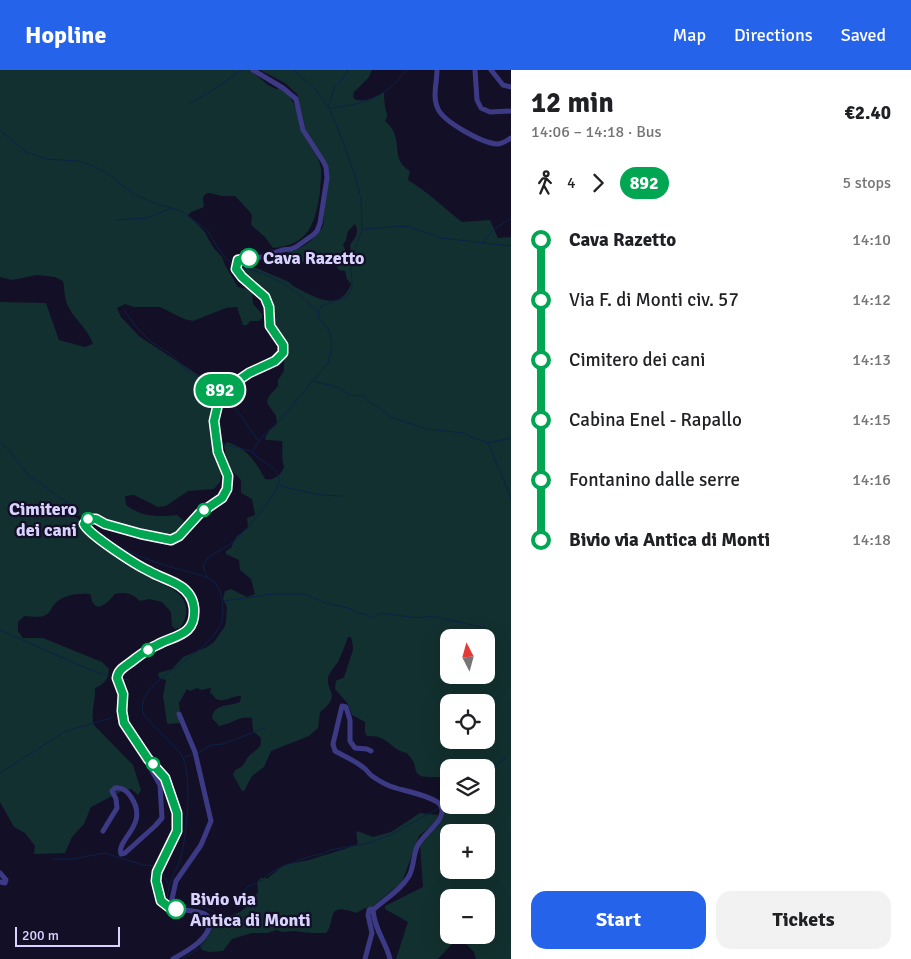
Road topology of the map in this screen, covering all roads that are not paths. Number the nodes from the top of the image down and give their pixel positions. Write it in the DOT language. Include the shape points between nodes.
graph roads {
  1 [pos="253,70"];
  2 [pos="437,70"];
  3 [pos="475,70"];
  4 [pos="491,70"];
  5 [pos="511,87"];
  6 [pos="511,111"];
  7 [pos="511,138"];
  8 [pos="179,714"];
  9 [pos="371,751"];
  10 [pos="154,765"];
  11 [pos="103,831"];
  12 [pos="0,873"];
  13 [pos="0,882"];
  14 [pos="171,905"];
  15 [pos="373,910"];
  16 [pos="173,959"];
  17 [pos="365,959"];
  18 [pos="390,959"];
  1 -- 10 [label="street" via="296,99 303,130 327,172 317,231 296,247 262,257 241,259 235,266 242,277 265,297 270,326 283,345 283,353 275,361 220,390 214,426 220,458 228,476 227,489 222,498 200,513 179,536 171,540 162,539 93,518 84,524 95,536 148,571 180,586 192,600 193,620 183,634 149,648 117,674 123,694 124,723"];
  2 -- 7 [label="street" via="435,100 443,117 492,143"];
  3 -- 6 [label="street" via="480,108 490,112"];
  4 -- 5 [label="street" via="503,85"];
  8 -- 14 [label="street" via="193,746 211,821 201,845 176,881"];
  9 -- 15 [label="street" via="355,748 350,741 350,720 346,707 342,706 333,744 335,751 366,769 371,776 394,788 436,801 442,809 438,823 417,847 409,876 398,890"];
  10 -- 11 [label="street" via="151,769 160,790 160,821 122,854 121,848 138,813 129,793 115,788 112,791 116,808"];
  10 -- 14 [label="street" via="165,778 177,813 177,831 157,872 156,881 163,904"];
  12 -- 13 [label="street" via="6,880 5,883"];
  14 -- 16 [label="street" via="178,910 202,912 210,922 197,944"];
  15 -- 17 [label="street" via="369,910 368,915 372,933"];
  15 -- 18 [label="street"];
}
